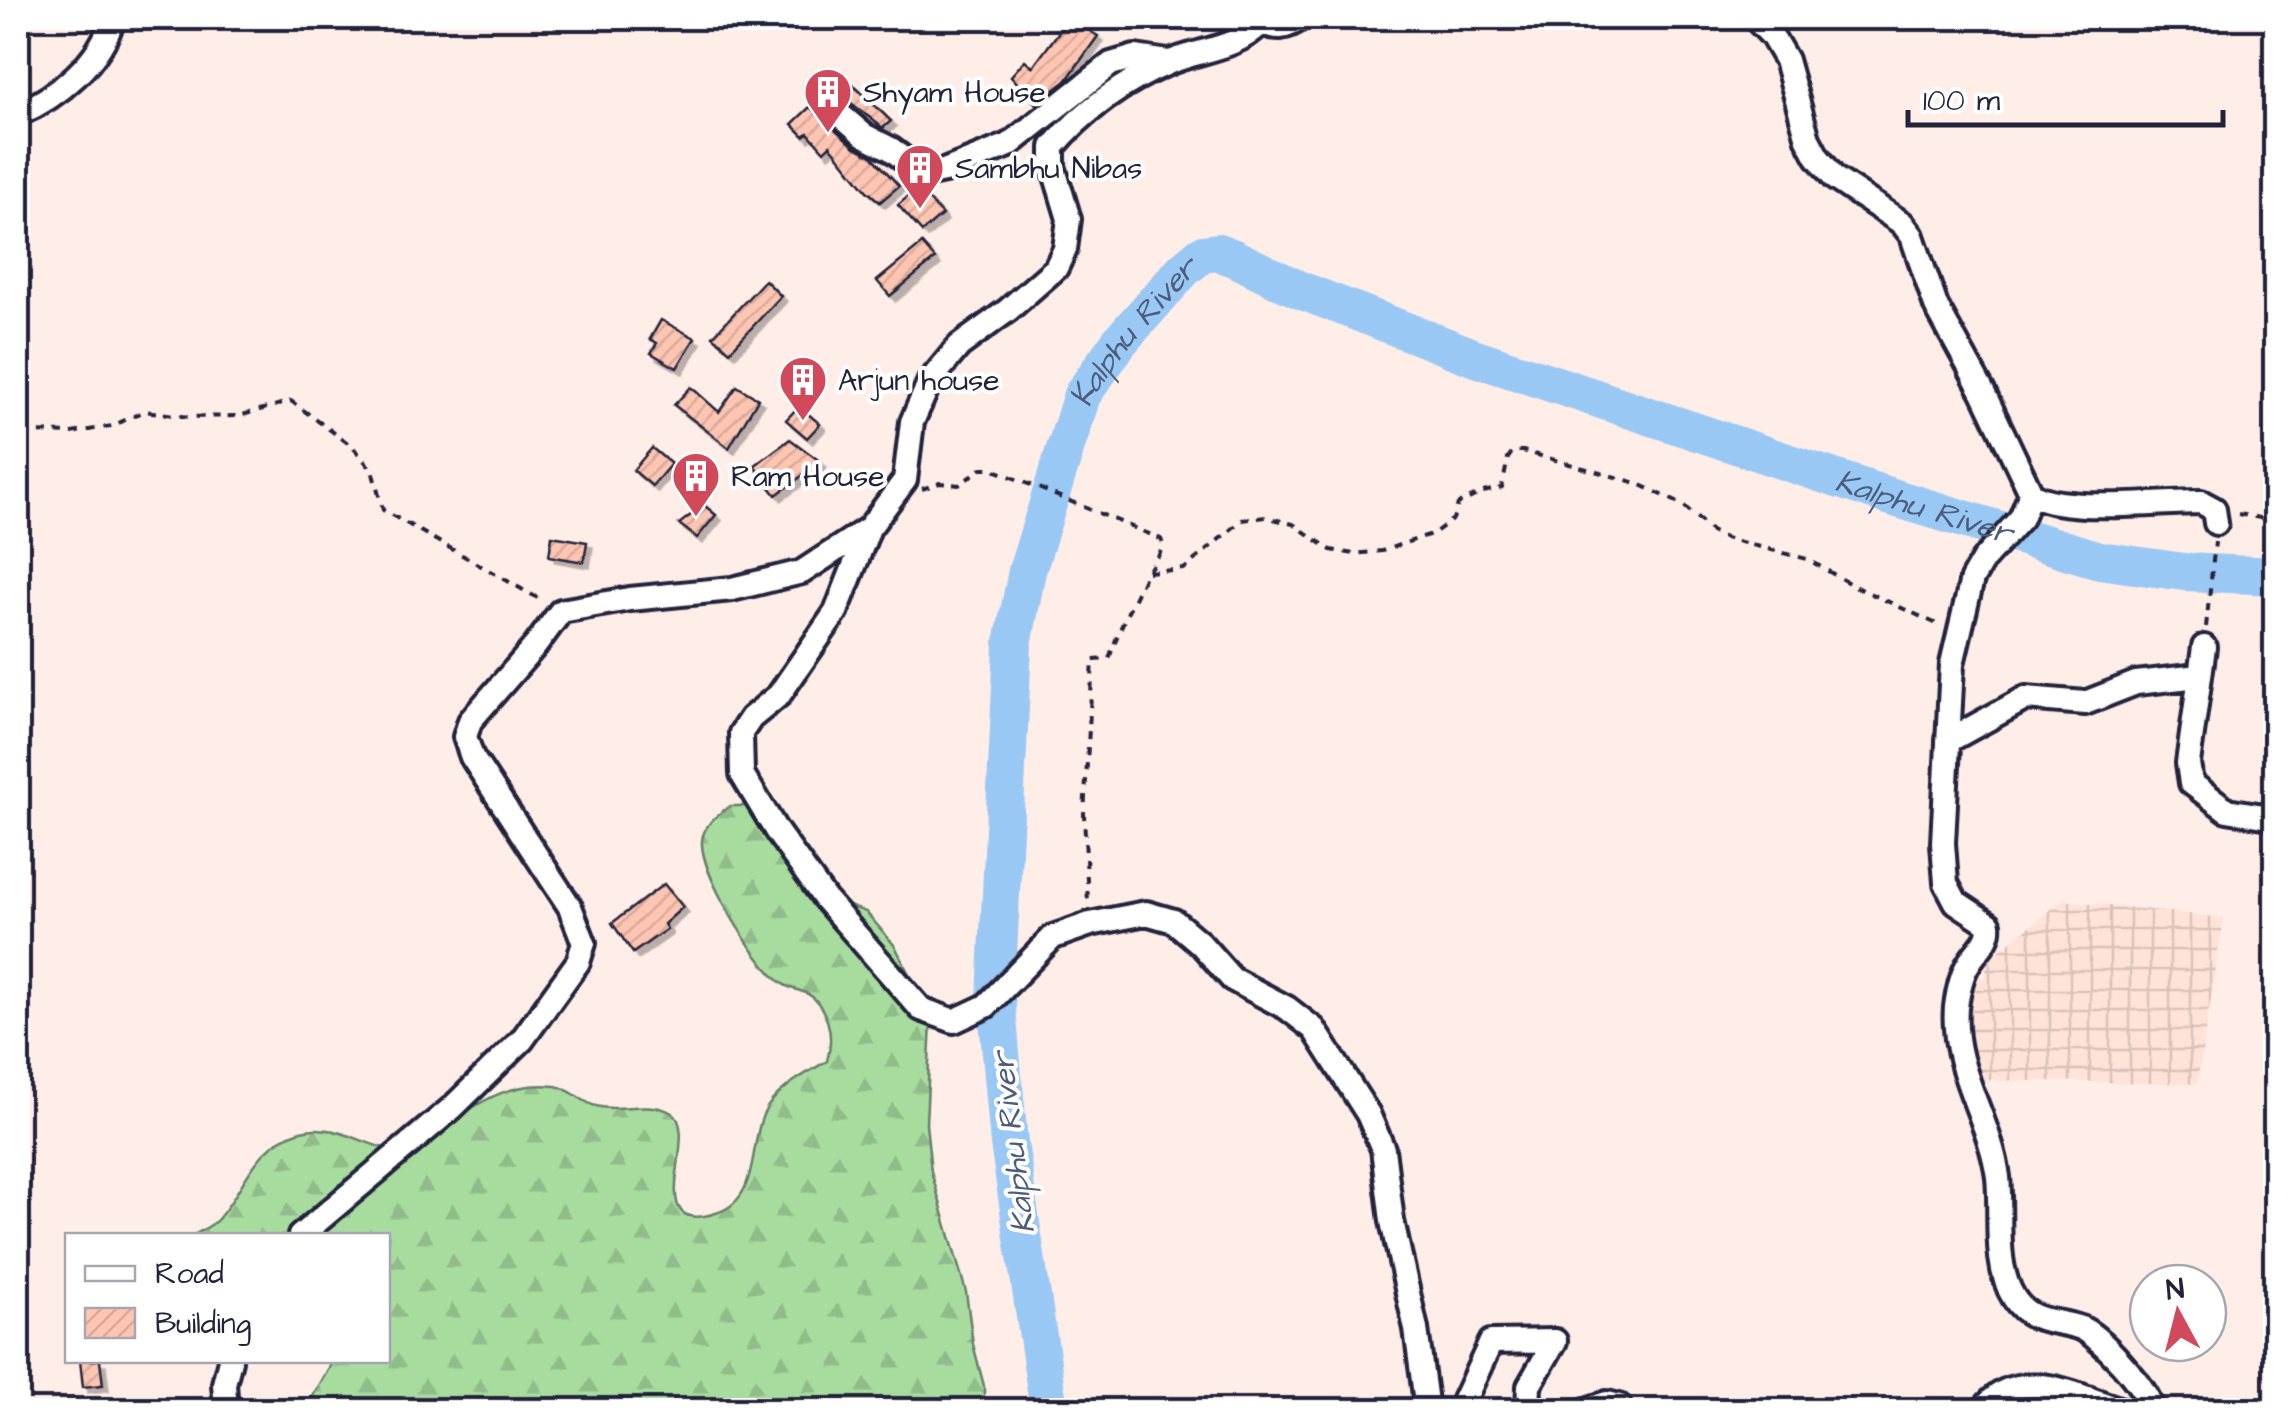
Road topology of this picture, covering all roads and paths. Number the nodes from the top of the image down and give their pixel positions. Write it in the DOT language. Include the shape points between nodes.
graph roads {
  1 [pos="114,18"];
  2 [pos="1301,18"];
  3 [pos="1754,18"];
  4 [pos="1260,20"];
  5 [pos="1168,62"];
  6 [pos="822,100"];
  7 [pos="18,114"];
  8 [pos="18,414"];
  9 [pos="905,480"];
  10 [pos="2031,493"];
  11 [pos="2276,521"];
  12 [pos="2216,524"];
  13 [pos="868,528"];
  14 [pos="1148,572"];
  15 [pos="561,611"];
  16 [pos="1958,632"];
  17 [pos="2204,647"];
  18 [pos="2199,676"];
  19 [pos="1948,741"];
  20 [pos="2276,818"];
  21 [pos="1090,924"];
  22 [pos="304,1233"];
  23 [pos="229,1363"];
  24 [pos="226,1410"];
  25 [pos="1426,1410"];
  26 [pos="1463,1410"];
  27 [pos="1528,1410"];
  28 [pos="1586,1410"];
  29 [pos="1620,1410"];
  30 [pos="1983,1410"];
  31 [pos="2122,1410"];
  32 [pos="2148,1410"];
  1 -- 7 [label="street" via="78,73"];
  2 -- 4 [label="street" via="1278,29"];
  3 -- 10 [label="street" via="1786,60 1817,156 1834,178 1912,236 1936,306"];
  4 -- 5 [label="street" via="1248,36 1223,48"];
  5 -- 6 [label="street" via="1135,57 1111,64 1009,144 925,174"];
  5 -- 9 [label="street" via="1082,117 1053,147 1069,219 1066,249 1056,268 959,346 930,381 912,422"];
  8 -- 15 [label="path" via="29,432 72,433 145,411 239,416 291,401 352,446 372,470 383,510"];
  9 -- 13 [label="street"];
  9 -- 14 [label="path" via="916,489 959,486 982,468 999,471 1160,539 1160,558"];
  10 -- 12 [label="street" via="2092,505 2201,502 2214,509"];
  10 -- 16 [label="street" via="2021,518 1972,579"];
  11 -- 12 [label="path" via="2236,514"];
  12 -- 17 [label="path"];
  13 -- 15 [label="street" via="789,576"];
  13 -- 21 [label="street" via="825,630 779,695 741,733 742,774 825,899 921,1008 954,1020 986,1006 1053,938"];
  14 -- 16 [label="path" via="1184,568 1242,520 1266,517 1293,524 1331,550 1382,551 1434,533 1453,519 1458,504 1502,488 1513,450 1637,484 1683,505 1725,538 1807,558"];
  14 -- 21 [label="path" via="1109,659 1093,660 1084,814"];
  15 -- 22 [label="street" via="482,704 465,738 570,907 584,942 578,962 522,1040"];
  16 -- 19 [label="street"];
  17 -- 18 [label="street"];
  18 -- 19 [label="street" via="2136,683 2085,703 2026,698"];
  18 -- 20 [label="street" via="2191,783 2227,810"];
  19 -- 32 [label="street" via="1946,883 1956,902 1990,924 1961,982 1957,1034 1998,1175 2009,1287 2025,1312 2095,1336 2147,1394"];
  21 -- 25 [label="street" via="1146,913 1174,921 1232,980 1314,1029 1383,1149"];
  23 -- 24 [label="street"];
  26 -- 27 [label="street" via="1491,1342 1555,1341 1530,1386"];
  28 -- 29 [label="street" via="1607,1402"];
  30 -- 31 [label="street" via="1998,1394 2037,1385"];
}
